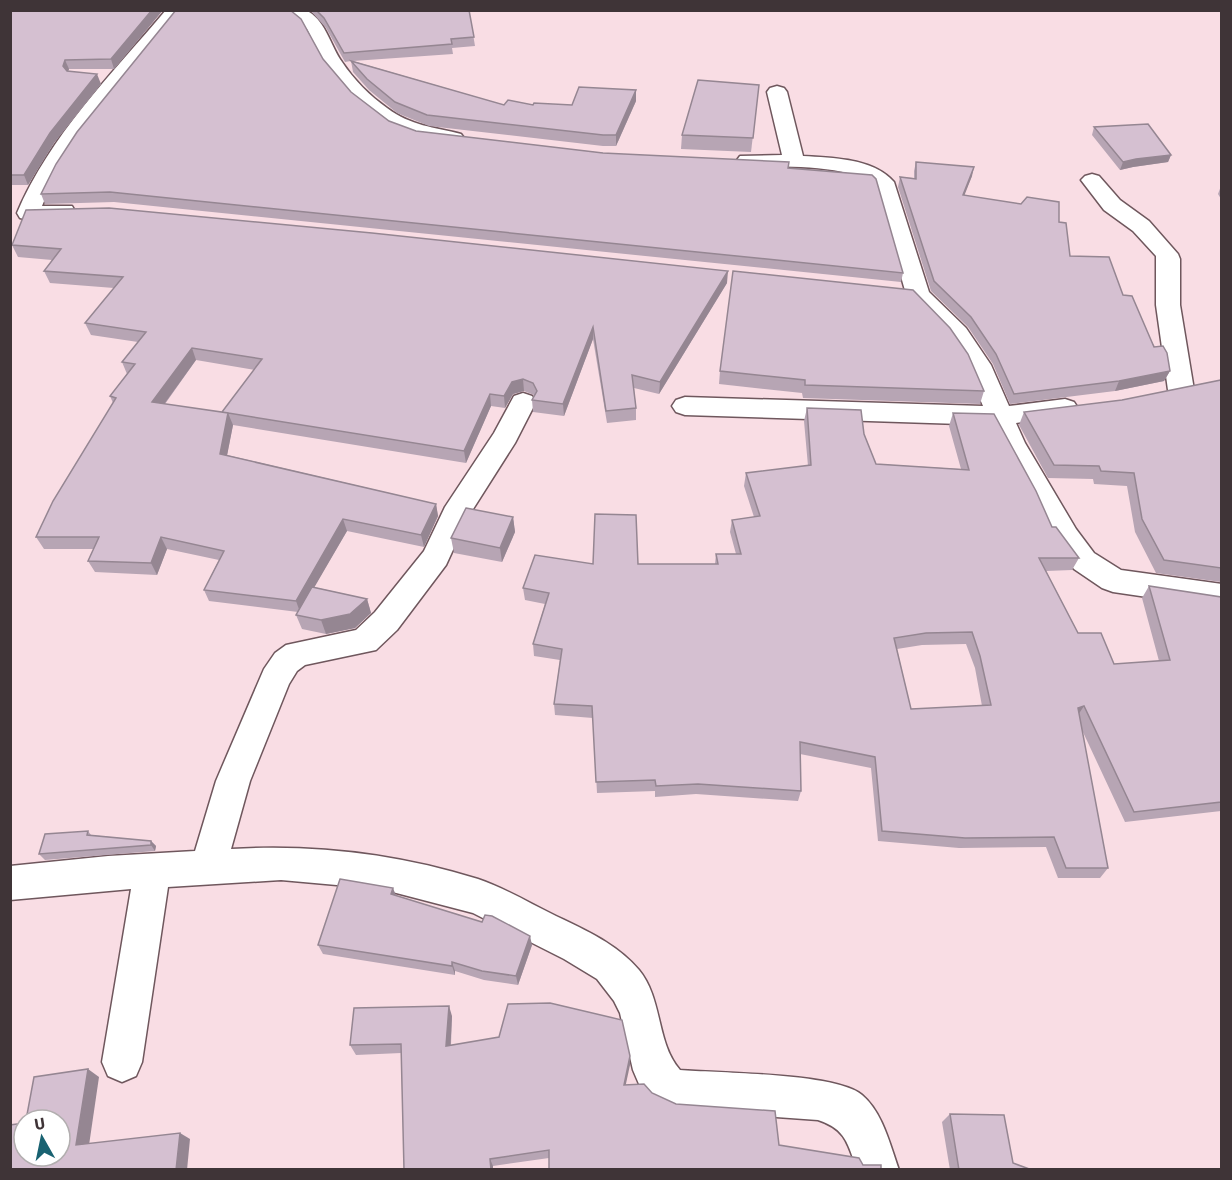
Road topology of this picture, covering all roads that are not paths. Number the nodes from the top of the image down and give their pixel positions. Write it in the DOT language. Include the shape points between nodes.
graph roads {
  1 [pos="176,10"];
  2 [pos="290,10"];
  3 [pos="777,92"];
  4 [pos="476,141"];
  5 [pos="722,159"];
  6 [pos="794,162"];
  7 [pos="1092,180"];
  8 [pos="90,211"];
  9 [pos="19,214"];
  10 [pos="894,291"];
  11 [pos="918,294"];
  12 [pos="1181,390"];
  13 [pos="523,402"];
  14 [pos="1092,405"];
  15 [pos="685,406"];
  16 [pos="1000,416"];
  17 [pos="1221,596"];
  18 [pos="208,868"];
  19 [pos="152,872"];
  20 [pos="10,883"];
  21 [pos="122,1062"];
  22 [pos="878,1170"];
  1 -- 9 [label="street" via="111,76"];
  2 -- 4 [label="street" via="305,16 315,26 330,58 382,113 425,134"];
  3 -- 6 [label="street"];
  5 -- 6 [label="street"];
  6 -- 11 [label="street" via="865,171 877,177 886,188"];
  7 -- 12 [label="street" via="1112,205 1146,231 1167,254 1168,305"];
  8 -- 9 [label="street"];
  10 -- 11 [label="street"];
  11 -- 16 [label="street" via="957,334 978,365"];
  13 -- 18 [label="street" via="506,436 455,514 436,557 386,621 365,641 297,654 275,678 233,781"];
  14 -- 16 [label="street"];
  15 -- 16 [label="street"];
  16 -- 17 [label="street" via="1049,508 1084,561 1113,580"];
  18 -- 19 [label="street"];
  18 -- 22 [label="street" via="281,863 381,873 479,897 610,966 636,1003 653,1070 666,1085 675,1090 711,1094 818,1100 847,1109 863,1129"];
  19 -- 20 [label="street"];
  19 -- 21 [label="street"];
}
